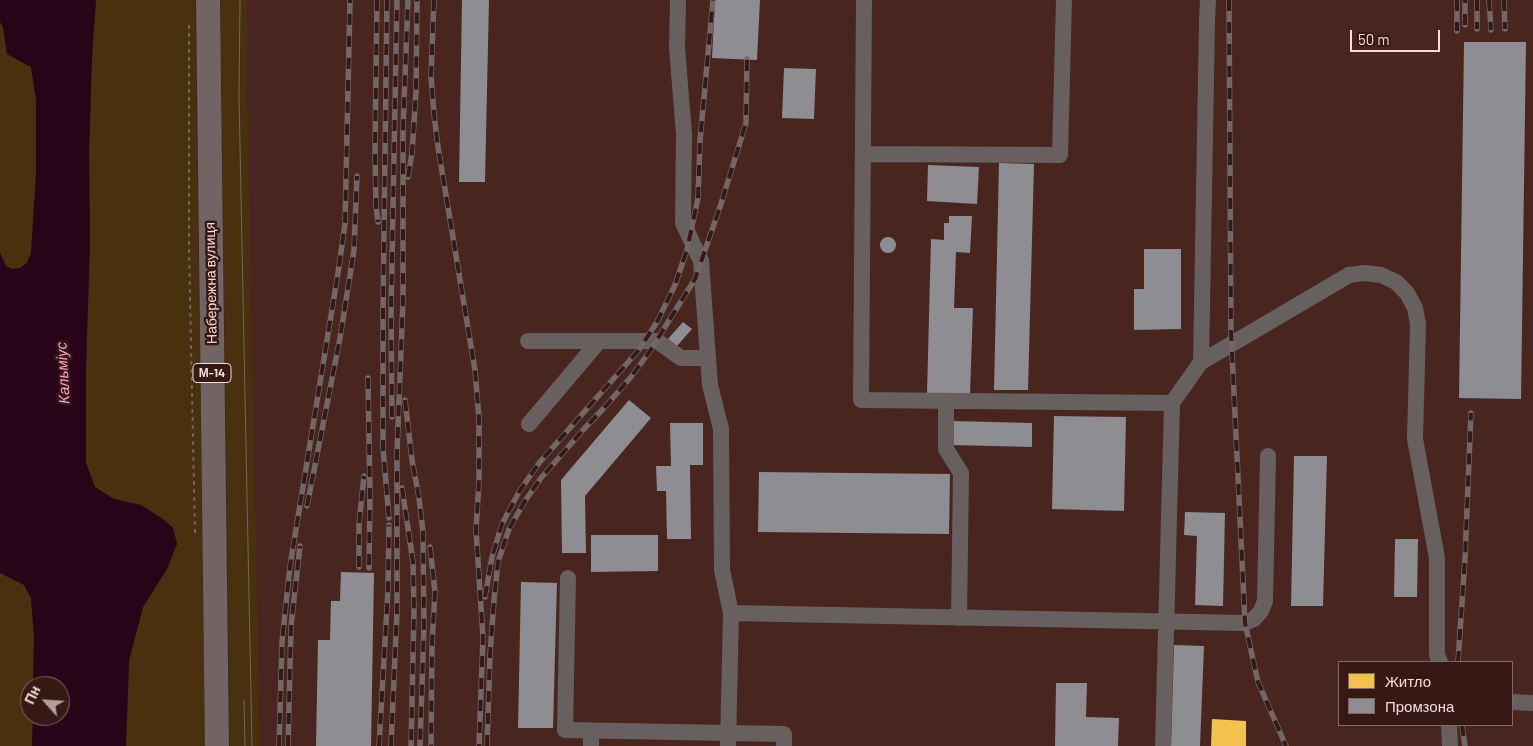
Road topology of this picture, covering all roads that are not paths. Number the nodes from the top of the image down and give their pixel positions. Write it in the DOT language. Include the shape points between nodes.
graph roads {
  1 [pos="208,0"];
  2 [pos="678,0"];
  3 [pos="864,0"];
  4 [pos="1064,0"];
  5 [pos="1208,0"];
  6 [pos="863,154"];
  7 [pos="528,341"];
  8 [pos="599,341"];
  9 [pos="708,358"];
  10 [pos="1201,362"];
  11 [pos="946,401"];
  12 [pos="1172,403"];
  13 [pos="529,424"];
  14 [pos="1268,456"];
  15 [pos="568,578"];
  16 [pos="732,613"];
  17 [pos="959,618"];
  18 [pos="1166,622"];
  19 [pos="1440,661"];
  20 [pos="1513,702"];
  21 [pos="1533,703"];
  22 [pos="1449,726"];
  23 [pos="591,738"];
  24 [pos="729,740"];
  25 [pos="217,746"];
  26 [pos="784,746"];
  27 [pos="1163,746"];
  28 [pos="1450,746"];
  1 -- 25 [label="highway, Набережна вулиця / М-14"];
  2 -- 9 [label="lane" via="677,47 684,135 683,223 701,261"];
  3 -- 6 [label="lane"];
  4 -- 6 [label="lane" via="1060,155"];
  5 -- 10 [label="lane"];
  6 -- 11 [label="lane" via="861,400"];
  7 -- 8 [label="lane"];
  8 -- 9 [label="lane" via="657,341 681,358"];
  8 -- 13 [label="lane"];
  9 -- 16 [label="lane" via="710,385 721,429 722,570"];
  10 -- 12 [label="lane"];
  10 -- 19 [label="lane" via="1349,275 1365,272 1381,275 1396,282 1407,293 1415,308 1418,324 1415,439 1437,558"];
  11 -- 12 [label="lane"];
  11 -- 17 [label="lane" via="946,449 961,473"];
  12 -- 18 [label="lane"];
  14 -- 18 [label="lane" via="1265,601 1262,611 1245,623"];
  15 -- 23 [label="lane" via="564,730"];
  16 -- 17 [label="lane"];
  16 -- 24 [label="lane"];
  17 -- 18 [label="lane"];
  18 -- 27 [label="lane"];
  20 -- 21 [label="lane"];
  22 -- 28 [label="lane"];
  23 -- 24 [label="lane"];
  24 -- 26 [label="lane" via="784,734"];
}
